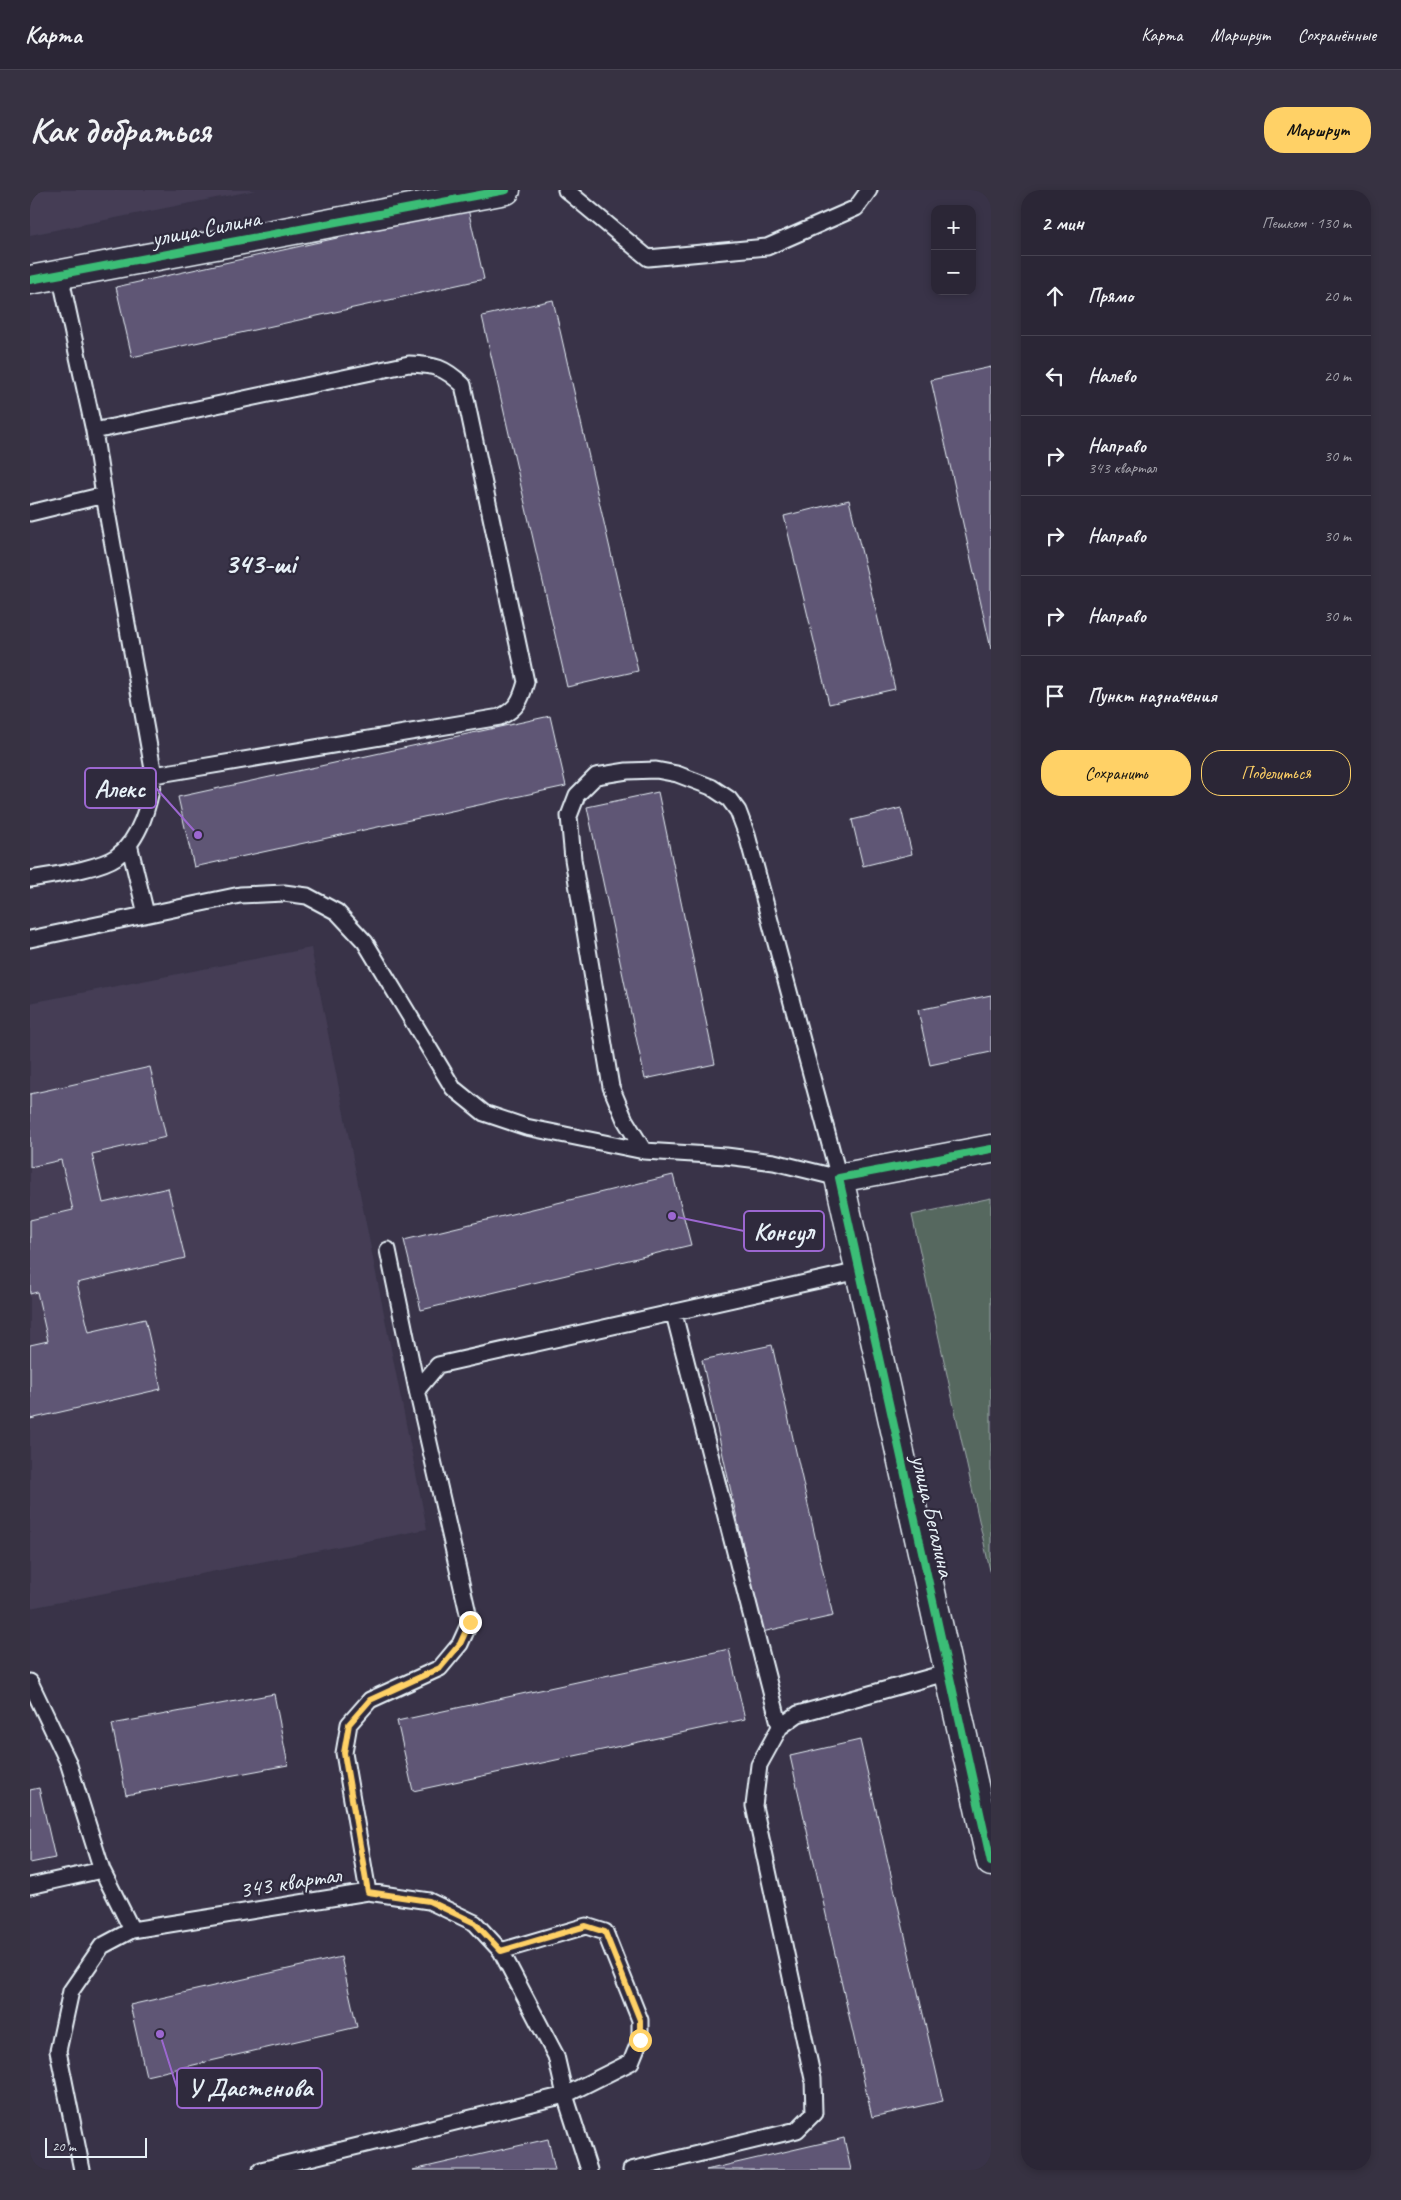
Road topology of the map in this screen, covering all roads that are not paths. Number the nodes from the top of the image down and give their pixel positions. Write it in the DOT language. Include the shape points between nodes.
graph roads {
  1 [pos="506,190"];
  2 [pos="566,190"];
  3 [pos="869,190"];
  4 [pos="60,274"];
  5 [pos="30,280"];
  6 [pos="94,431"];
  7 [pos="104,495"];
  8 [pos="30,513"];
  9 [pos="154,775"];
  10 [pos="129,844"];
  11 [pos="30,879"];
  12 [pos="146,914"];
  13 [pos="30,939"];
  14 [pos="991,1149"];
  15 [pos="644,1151"];
  16 [pos="838,1178"];
  17 [pos="388,1250"];
  18 [pos="859,1271"];
  19 [pos="674,1314"];
  20 [pos="417,1390"];
  21 [pos="949,1672"];
  22 [pos="30,1682"];
  23 [pos="780,1726"];
  24 [pos="991,1862"];
  25 [pos="102,1870"];
  26 [pos="30,1886"];
  27 [pos="368,1892"];
  28 [pos="132,1930"];
  29 [pos="501,1951"];
  30 [pos="565,2095"];
  31 [pos="82,2170"];
  32 [pos="261,2170"];
  33 [pos="589,2170"];
  34 [pos="631,2170"];
  1 -- 4 [label="street, улица Силина"];
  2 -- 3 [label="lane" via="648,258 768,247 856,208"];
  4 -- 5 [label="street, улица Силина"];
  4 -- 6 [label="lane"];
  6 -- 7 [label="lane"];
  6 -- 9 [label="lane" via="409,364 432,365 448,371 463,384 526,682 512,711 500,717"];
  7 -- 8 [label="lane"];
  7 -- 9 [label="lane"];
  9 -- 10 [label="lane" via="149,806"];
  10 -- 11 [label="lane" via="116,857 99,864"];
  10 -- 12 [label="lane"];
  12 -- 13 [label="lane"];
  12 -- 15 [label="lane" via="240,895 284,893 308,896 337,912 366,942 454,1088 484,1113 526,1127"];
  14 -- 16 [label="street"];
  15 -- 16 [label="lane" via="774,1162"];
  15 -- 16 [label="lane" via="625,1120 611,1087 573,859 569,816 577,795 596,776 656,770 711,787 738,811 750,844"];
  16 -- 18 [label="street, улица Бегалина"];
  17 -- 20 [label="lane"];
  18 -- 19 [label="lane"];
  18 -- 21 [label="street, улица Бегалина"];
  19 -- 20 [label="lane" via="438,1366"];
  19 -- 23 [label="lane"];
  20 -- 27 [label="lane" via="470,1622 460,1644 440,1668 370,1700 349,1724 344,1753"];
  21 -- 23 [label="lane" via="798,1714"];
  21 -- 24 [label="street, улица Бегалина"];
  22 -- 25 [label="lane" via="68,1762"];
  23 -- 34 [label="lane" via="759,1765 754,1806 813,2080 814,2113 797,2130"];
  25 -- 26 [label="lane"];
  25 -- 28 [label="lane"];
  27 -- 28 [label="lane, 343 квартал"];
  27 -- 29 [label="lane, 343 квартал" via="429,1901 475,1923"];
  28 -- 31 [label="lane, 343 квартал" via="102,1946 71,1991 58,2051"];
  29 -- 30 [label="lane, 343 квартал" via="556,2056"];
  29 -- 30 [label="lane" via="586,1926 605,1932 640,2020 640,2040 631,2062"];
  30 -- 32 [label="lane"];
  30 -- 33 [label="lane, 343 квартал"];
}
